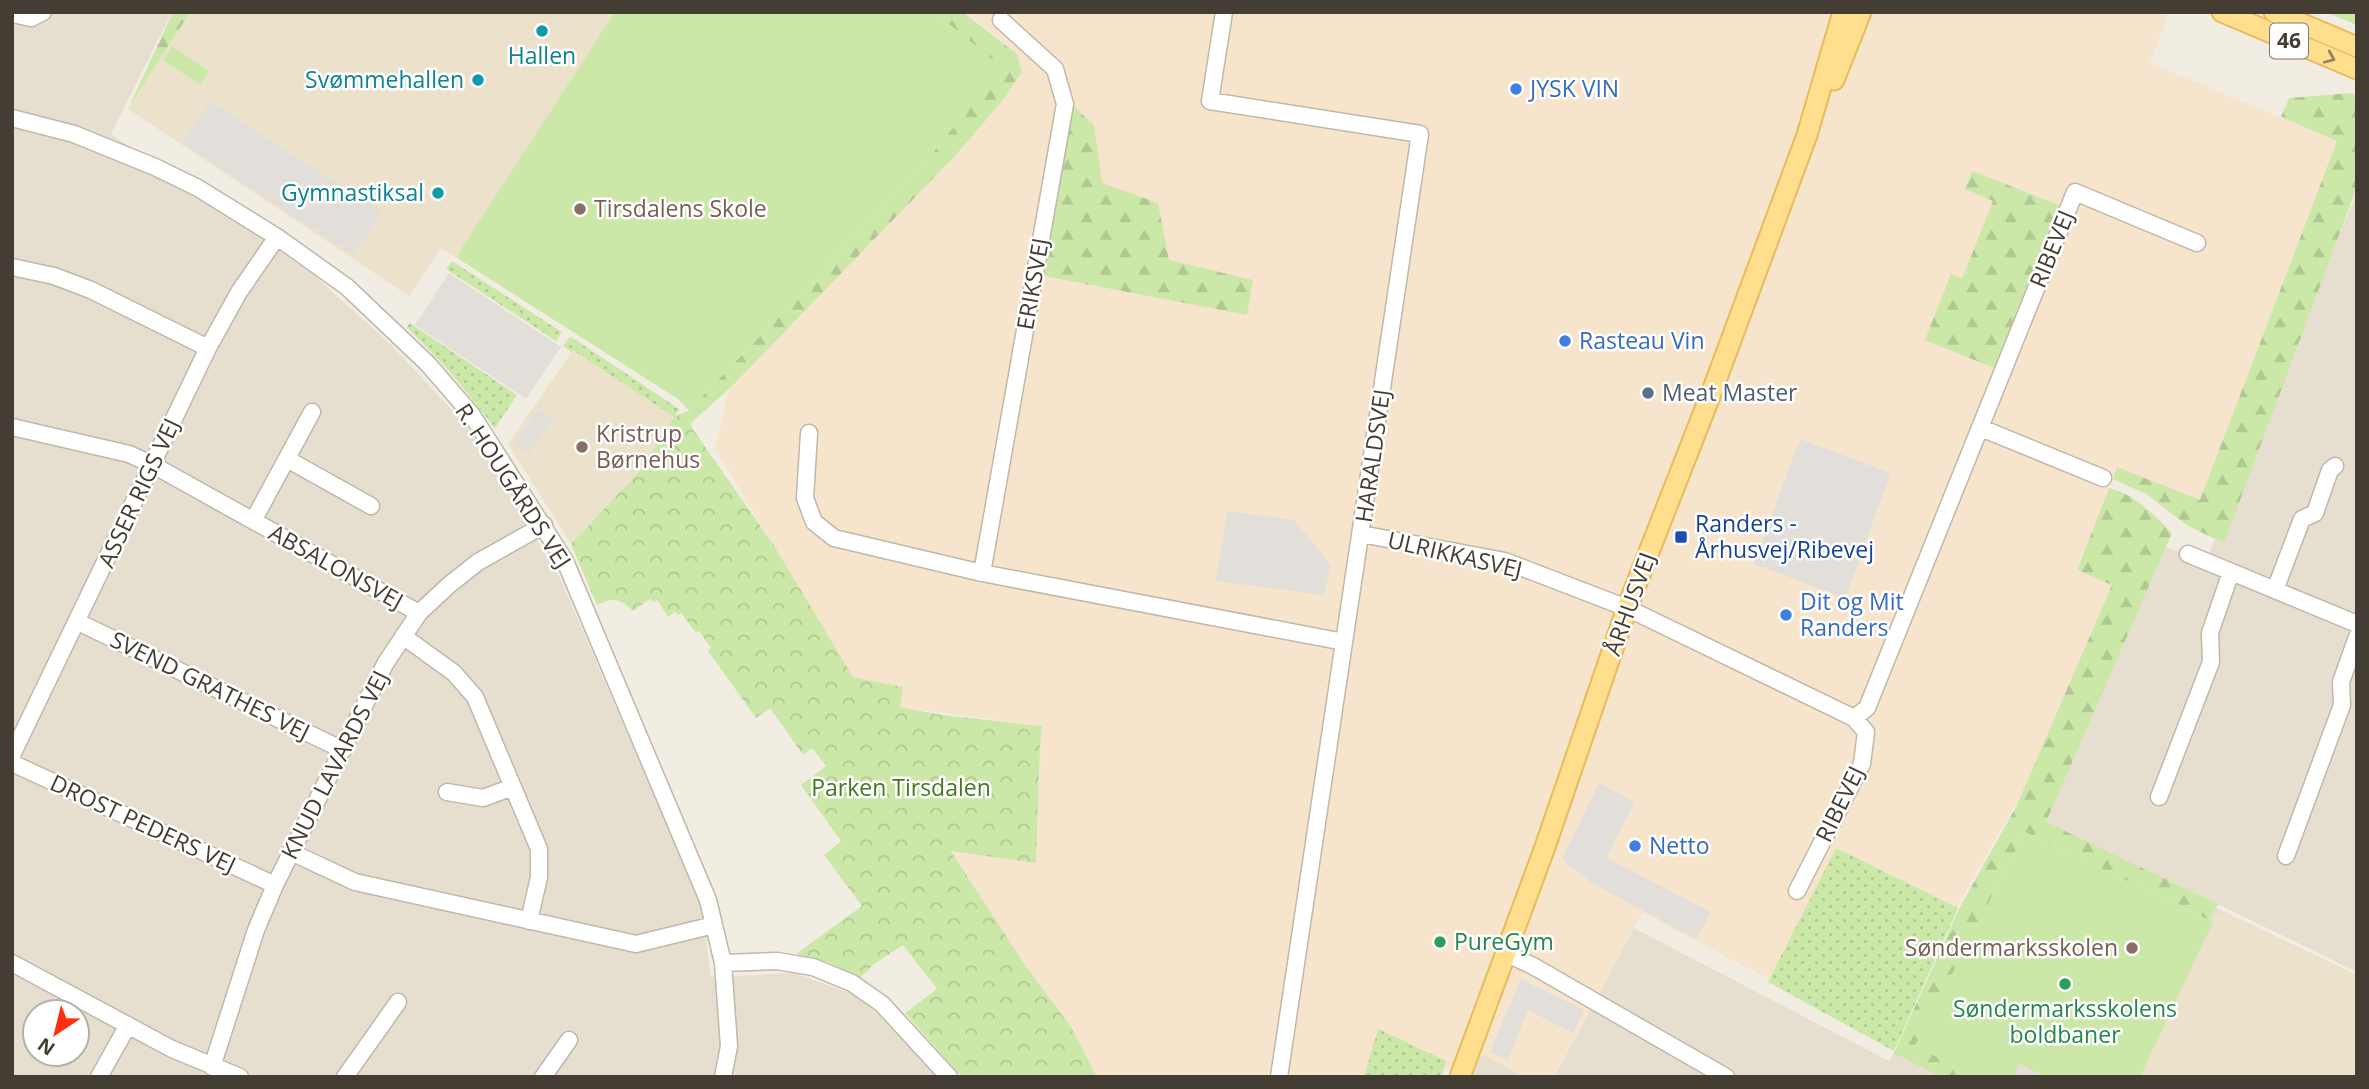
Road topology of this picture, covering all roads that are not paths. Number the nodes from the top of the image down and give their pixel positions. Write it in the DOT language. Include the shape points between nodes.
graph roads {
  1 [pos="43,12"];
  2 [pos="1224,12"];
  3 [pos="2222,12"];
  4 [pos="2274,12"];
  5 [pos="12,14"];
  6 [pos="1855,15"];
  7 [pos="1001,20"];
  8 [pos="2357,47"];
  9 [pos="2357,69"];
  10 [pos="12,118"];
  11 [pos="277,237"];
  12 [pos="2197,243"];
  13 [pos="12,267"];
  14 [pos="208,348"];
  15 [pos="312,412"];
  16 [pos="12,427"];
  17 [pos="1981,428"];
  18 [pos="809,433"];
  19 [pos="286,459"];
  20 [pos="153,465"];
  21 [pos="2335,466"];
  22 [pos="2103,478"];
  23 [pos="371,506"];
  24 [pos="253,521"];
  25 [pos="544,525"];
  26 [pos="1361,534"];
  27 [pos="2188,554"];
  28 [pos="2231,572"];
  29 [pos="982,573"];
  30 [pos="2275,590"];
  31 [pos="1627,608"];
  32 [pos="419,613"];
  33 [pos="78,622"];
  34 [pos="2357,624"];
  35 [pos="403,636"];
  36 [pos="2357,637"];
  37 [pos="1344,642"];
  38 [pos="1854,718"];
  39 [pos="343,750"];
  40 [pos="12,755"];
  41 [pos="12,763"];
  42 [pos="513,787"];
  43 [pos="447,792"];
  44 [pos="2159,797"];
  45 [pos="291,852"];
  46 [pos="2286,856"];
  47 [pos="275,886"];
  48 [pos="1797,891"];
  49 [pos="529,921"];
  50 [pos="714,925"];
  51 [pos="1505,953"];
  52 [pos="12,963"];
  53 [pos="723,963"];
  54 [pos="398,1002"];
  55 [pos="128,1025"];
  56 [pos="569,1040"];
  57 [pos="212,1067"];
  58 [pos="99,1077"];
  59 [pos="240,1077"];
  60 [pos="345,1077"];
  61 [pos="543,1077"];
  62 [pos="723,1077"];
  63 [pos="949,1077"];
  64 [pos="1279,1077"];
  65 [pos="1460,1077"];
  66 [pos="1726,1077"];
  1 -- 5 [label="street" via="31,18"];
  2 -- 26 [label="street, HARALDSVEJ" via="1210,101 1420,134"];
  3 -- 9 [label="main road, 46, one-way"];
  4 -- 8 [label="main road, 46"];
  6 -- 31 [label="main road, ÅRHUSVEJ" via="1834,81 1807,135"];
  7 -- 29 [label="street, ERIKSVEJ" via="1055,69 1065,104"];
  10 -- 11 [label="street, R. HOUGÅRDS VEJ" via="74,134 155,167"];
  11 -- 14 [label="street, ASSER RIGS VEJ"];
  11 -- 25 [label="street, R. HOUGÅRDS VEJ" via="347,287 428,364 471,415"];
  12 -- 17 [label="street, RIBEVEJ" via="2075,192"];
  13 -- 14 [label="street" via="91,290"];
  14 -- 20 [label="street, ASSER RIGS VEJ"];
  15 -- 19 [label="street, ABSALONSVEJ"];
  16 -- 20 [label="street, ABSALONSVEJ" via="129,454"];
  17 -- 22 [label="street"];
  17 -- 38 [label="street, RIBEVEJ" via="1867,708"];
  18 -- 29 [label="street" via="805,498 814,522 834,538"];
  19 -- 23 [label="street"];
  19 -- 24 [label="street, ABSALONSVEJ"];
  20 -- 24 [label="street, ABSALONSVEJ"];
  20 -- 33 [label="street, ASSER RIGS VEJ"];
  21 -- 30 [label="street" via="2315,513 2302,519"];
  24 -- 32 [label="street, ABSALONSVEJ"];
  25 -- 32 [label="street, KNUD LAVARDS VEJ" via="478,562"];
  25 -- 50 [label="street, R. HOUGÅRDS VEJ" via="565,561 708,900"];
  26 -- 31 [label="street, ULRIKKASVEJ" via="1505,561"];
  26 -- 37 [label="street, HARALDSVEJ"];
  27 -- 28 [label="street"];
  28 -- 30 [label="street"];
  28 -- 44 [label="street" via="2210,634 2211,662"];
  29 -- 37 [label="street"];
  30 -- 34 [label="street"];
  31 -- 38 [label="street"];
  31 -- 51 [label="main road, ÅRHUSVEJ"];
  32 -- 35 [label="street, KNUD LAVARDS VEJ"];
  33 -- 39 [label="street, SVEND GRATHES VEJ"];
  33 -- 40 [label="street, ASSER RIGS VEJ"];
  35 -- 39 [label="street, KNUD LAVARDS VEJ"];
  35 -- 42 [label="street" via="454,673 475,697"];
  36 -- 46 [label="street" via="2341,682 2342,705"];
  37 -- 64 [label="street, HARALDSVEJ"];
  38 -- 48 [label="street, RIBEVEJ" via="1866,732 1862,764"];
  39 -- 45 [label="street, KNUD LAVARDS VEJ"];
  41 -- 47 [label="street, DROST PEDERS VEJ"];
  42 -- 43 [label="street" via="483,798"];
  42 -- 49 [label="street" via="539,849 539,877"];
  45 -- 47 [label="street, KNUD LAVARDS VEJ"];
  45 -- 49 [label="street" via="355,882"];
  47 -- 57 [label="street, KNUD LAVARDS VEJ"];
  49 -- 50 [label="street" via="636,944"];
  50 -- 53 [label="street, R. HOUGÅRDS VEJ"];
  51 -- 65 [label="main road, ÅRHUSVEJ"];
  51 -- 66 [label="street"];
  52 -- 55 [label="street"];
  53 -- 62 [label="street, R. HOUGÅRDS VEJ" via="729,1046"];
  53 -- 63 [label="street" via="777,961 813,967 852,983 882,1004"];
  54 -- 60 [label="street"];
  55 -- 57 [label="street"];
  55 -- 58 [label="street"];
  56 -- 61 [label="street"];
  57 -- 59 [label="street"];
}
